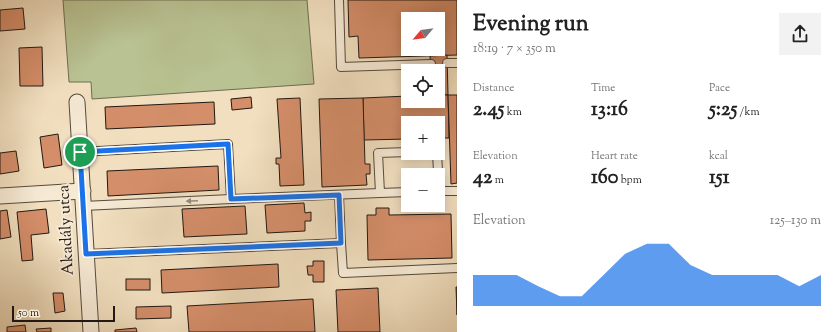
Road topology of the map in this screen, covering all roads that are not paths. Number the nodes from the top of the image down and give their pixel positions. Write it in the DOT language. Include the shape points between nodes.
graph roads {
  1 [pos="339,0"];
  2 [pos="457,63"];
  3 [pos="447,64"];
  4 [pos="401,65"];
  5 [pos="77,102"];
  6 [pos="80,152"];
  7 [pos="401,152"];
  8 [pos="83,191"];
  9 [pos="445,191"];
  10 [pos="457,191"];
  11 [pos="401,192"];
  12 [pos="380,193"];
  13 [pos="339,195"];
  14 [pos="0,196"];
  15 [pos="231,199"];
  16 [pos="84,206"];
  17 [pos="341,243"];
  18 [pos="86,254"];
  19 [pos="457,268"];
  20 [pos="91,332"];
  1 -- 4 [label="lane" via="341,67"];
  2 -- 3 [label="lane"];
  5 -- 6 [label="street, Akadály utca"];
  6 -- 8 [label="street, Akadály utca"];
  6 -- 15 [label="lane" via="228,144"];
  7 -- 12 [label="lane" via="378,153"];
  8 -- 14 [label="street"];
  8 -- 16 [label="street, Akadály utca"];
  9 -- 10 [label="lane"];
  11 -- 12 [label="lane"];
  12 -- 13 [label="lane"];
  13 -- 15 [label="lane"];
  13 -- 17 [label="lane"];
  15 -- 16 [label="lane, one-way"];
  16 -- 18 [label="street, Akadály utca"];
  17 -- 18 [label="lane"];
  17 -- 19 [label="lane" via="343,273"];
  18 -- 20 [label="street, Akadály utca"];
}
